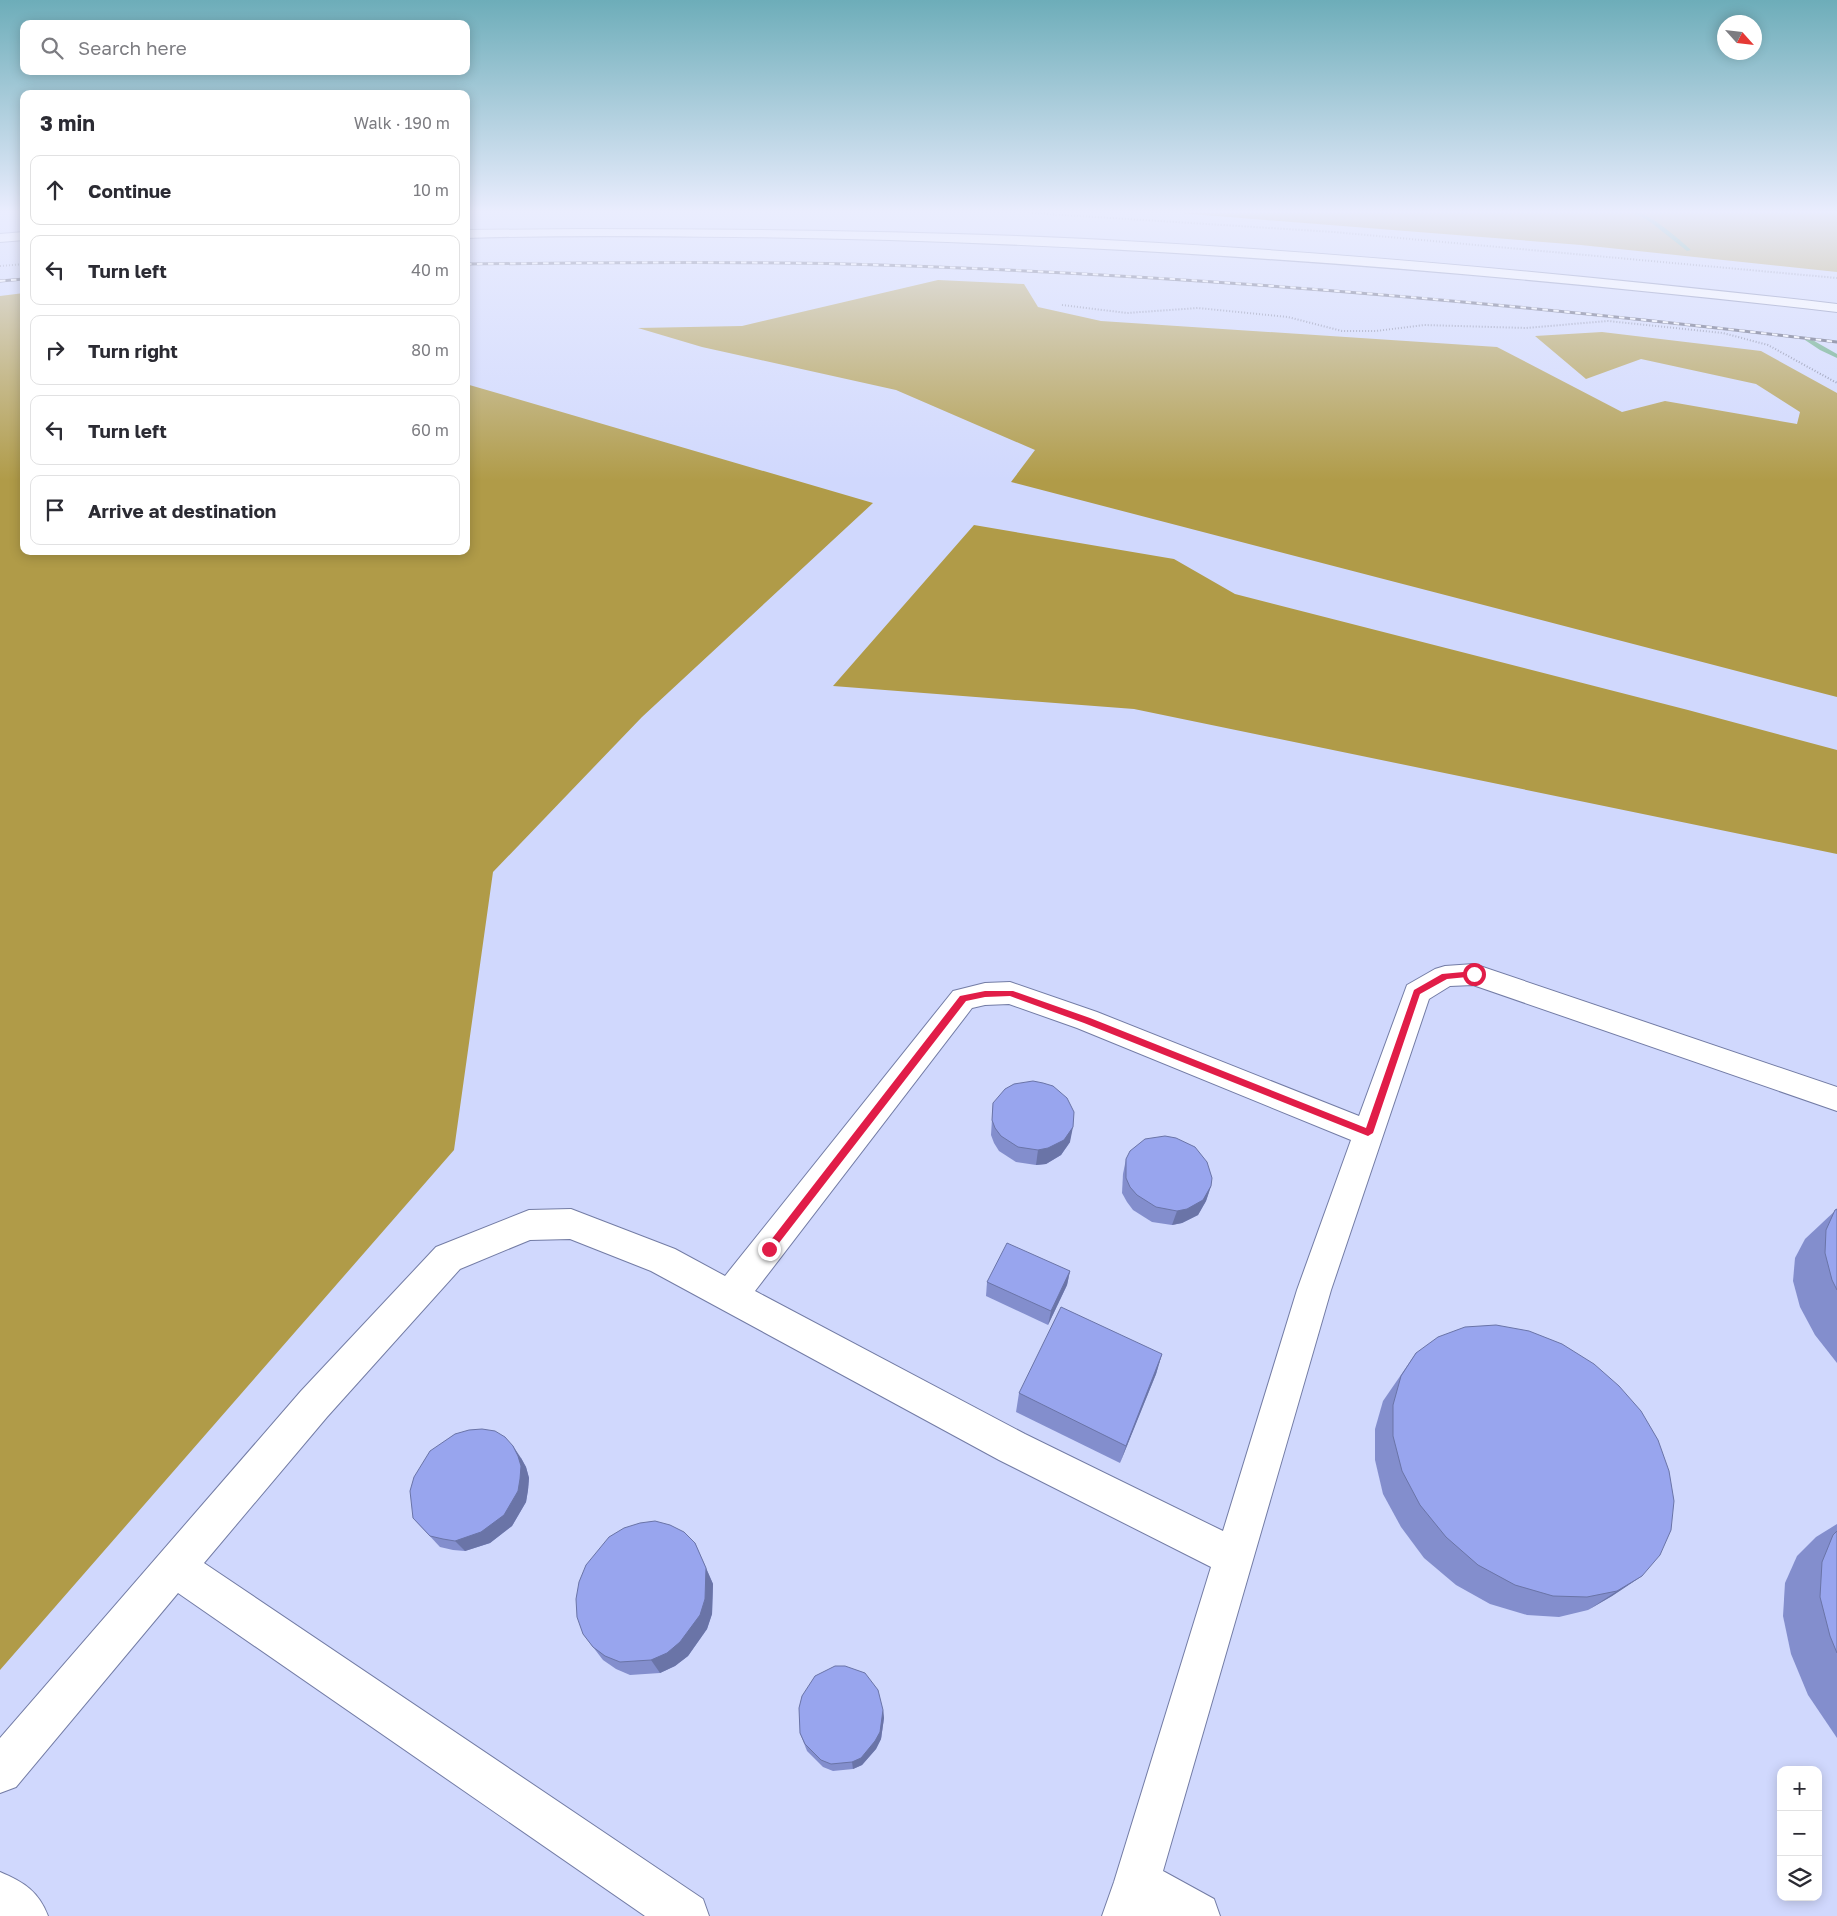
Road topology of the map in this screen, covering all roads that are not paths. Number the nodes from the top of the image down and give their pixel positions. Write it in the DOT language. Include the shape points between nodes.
graph roads {
  1 [pos="1790,302"];
  2 [pos="1837,308"];
  3 [pos="1837,1099"];
  4 [pos="1368,1133"];
  5 [pos="730,1296"];
  6 [pos="1234,1557"];
  7 [pos="175,1566"];
  8 [pos="0,1772"];
  9 [pos="0,1895"];
  10 [pos="1131,1899"];
  11 [pos="26,1916"];
  12 [pos="686,1916"];
  13 [pos="1197,1916"];
  1 -- 2 [label="main road"];
  3 -- 4 [label="main road" via="1474,974 1445,976 1417,992"];
  4 -- 5 [label="main road" via="1087,1020 1010,993 963,999"];
  4 -- 6 [label="main road" via="1314,1290"];
  5 -- 6 [label="main road" via="1012,1447"];
  5 -- 7 [label="main road" via="663,1260 571,1224 529,1225 448,1258 314,1404"];
  6 -- 10 [label="main road"];
  7 -- 8 [label="main road"];
  7 -- 12 [label="main road"];
  9 -- 11 [label="main road"];
  10 -- 13 [label="main road"];
}
